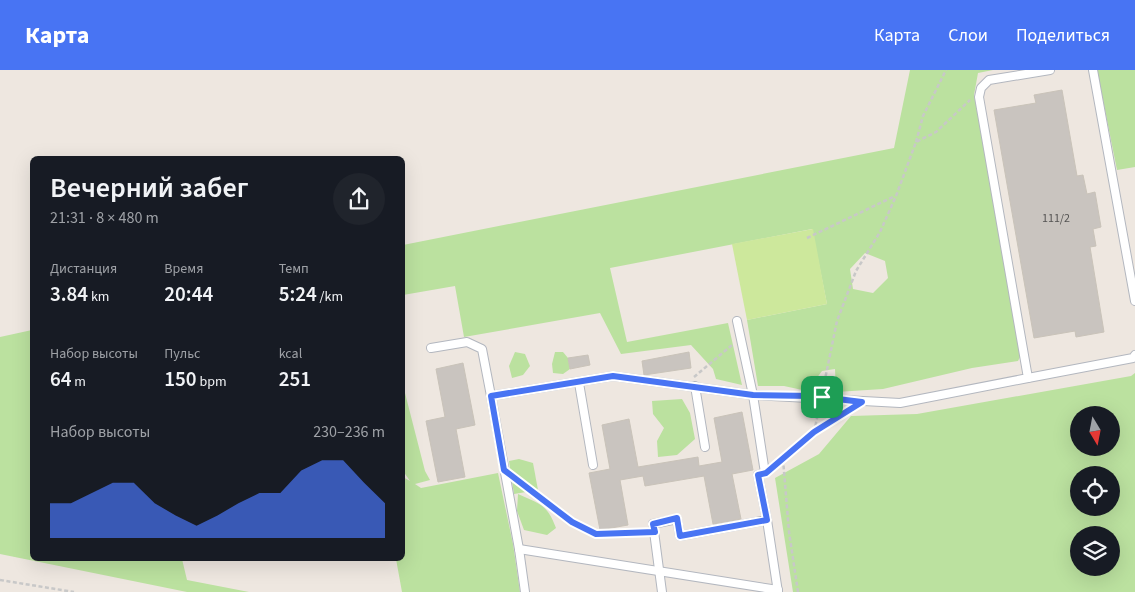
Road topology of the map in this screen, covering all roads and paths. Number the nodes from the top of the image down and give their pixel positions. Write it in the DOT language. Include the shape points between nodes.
graph roads {
  1 [pos="946,70"];
  2 [pos="1050,70"];
  3 [pos="1093,70"];
  4 [pos="981,88"];
  5 [pos="916,142"];
  6 [pos="896,196"];
  7 [pos="807,238"];
  8 [pos="1135,301"];
  9 [pos="737,321"];
  10 [pos="741,338"];
  11 [pos="432,348"];
  12 [pos="1135,356"];
  13 [pos="1028,378"];
  14 [pos="579,383"];
  15 [pos="684,385"];
  16 [pos="695,386"];
  17 [pos="753,395"];
  18 [pos="491,396"];
  19 [pos="822,397"];
  20 [pos="862,402"];
  21 [pos="814,432"];
  22 [pos="705,447"];
  23 [pos="783,459"];
  24 [pos="593,465"];
  25 [pos="504,470"];
  26 [pos="766,473"];
  27 [pos="767,520"];
  28 [pos="655,532"];
  29 [pos="520,549"];
  30 [pos="660,573"];
  31 [pos="0,580"];
  32 [pos="778,591"];
  33 [pos="74,592"];
  34 [pos="525,592"];
  35 [pos="662,592"];
  36 [pos="798,592"];
  1 -- 5 [label="path" via="923,116"];
  2 -- 4 [label="lane" via="989,80"];
  3 -- 8 [label="lane"];
  4 -- 5 [label="path" via="936,132"];
  4 -- 13 [label="lane" via="979,97"];
  5 -- 6 [label="path"];
  6 -- 7 [label="path"];
  6 -- 19 [label="path" via="880,232 856,271 838,321"];
  9 -- 10 [label="lane"];
  10 -- 15 [label="path"];
  10 -- 17 [label="lane"];
  11 -- 18 [label="lane" via="467,342 482,349"];
  12 -- 13 [label="lane"];
  13 -- 20 [label="lane" via="900,403"];
  14 -- 15 [label="lane" via="613,376"];
  14 -- 18 [label="lane"];
  14 -- 24 [label="lane"];
  15 -- 16 [label="lane"];
  16 -- 17 [label="lane"];
  16 -- 22 [label="lane"];
  17 -- 19 [label="lane"];
  17 -- 26 [label="lane"];
  18 -- 25 [label="lane"];
  19 -- 20 [label="lane"];
  19 -- 21 [label="path"];
  20 -- 21 [label="path"];
  21 -- 23 [label="path"];
  23 -- 26 [label="path"];
  23 -- 36 [label="path"];
  25 -- 28 [label="path" via="572,522 596,534"];
  25 -- 29 [label="lane"];
  26 -- 27 [label="lane" via="758,475"];
  27 -- 28 [label="lane" via="680,536 677,518 653,524"];
  27 -- 32 [label="lane"];
  28 -- 30 [label="lane"];
  29 -- 30 [label="lane"];
  29 -- 34 [label="lane"];
  30 -- 32 [label="lane"];
  30 -- 35 [label="lane"];
  31 -- 33 [label="path"];
}
